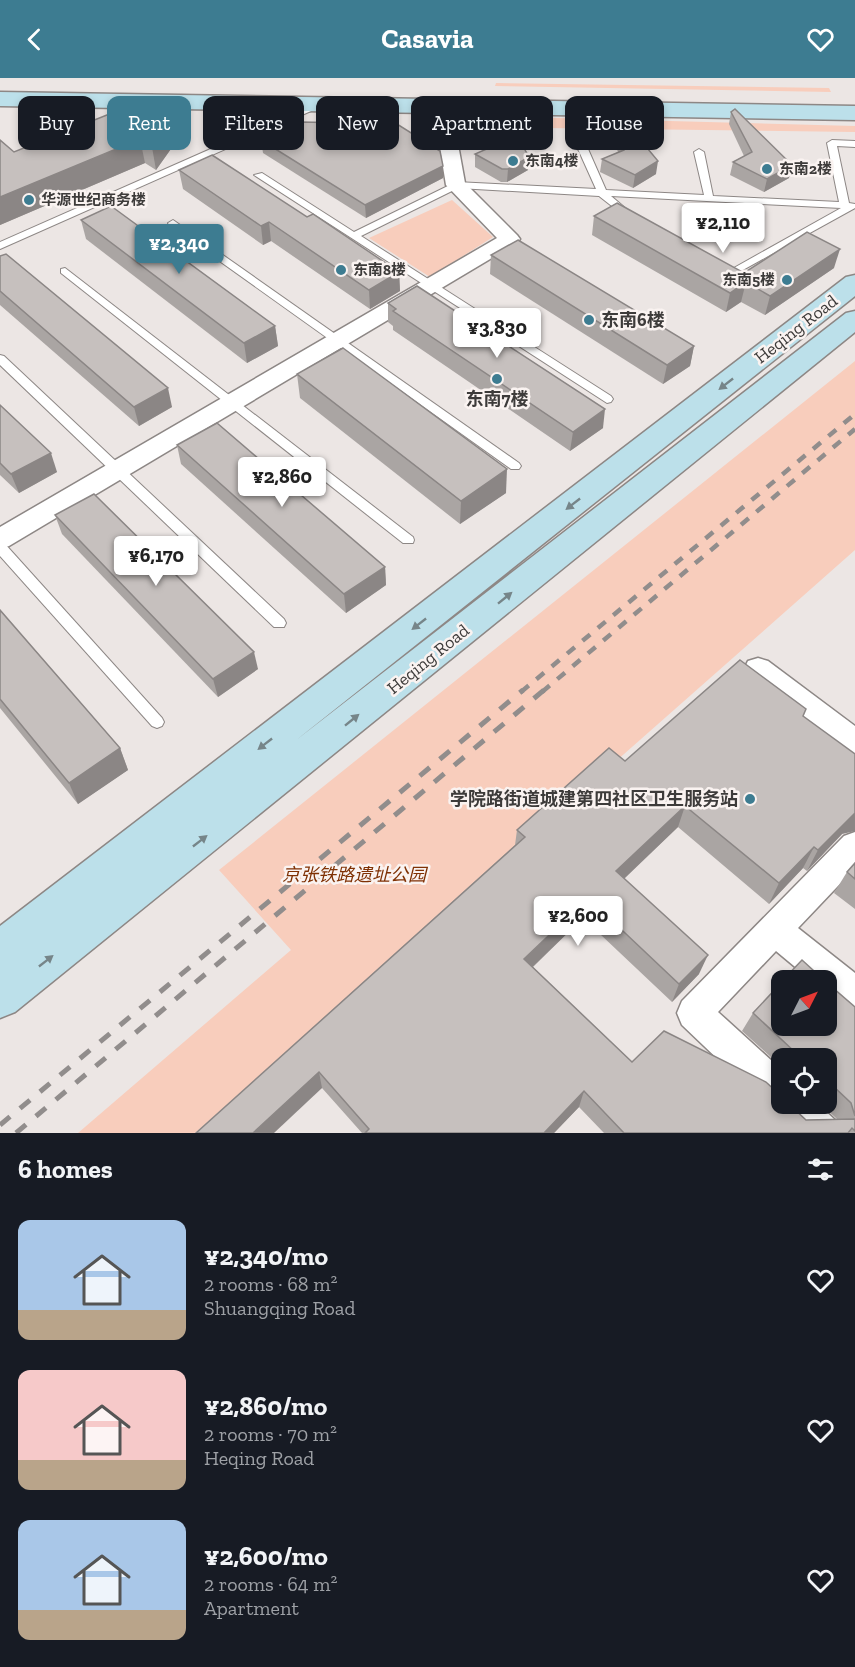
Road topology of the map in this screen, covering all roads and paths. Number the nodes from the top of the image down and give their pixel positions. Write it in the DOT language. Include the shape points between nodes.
graph roads {
  1 [pos="0,99"];
  2 [pos="316,105"];
  3 [pos="316,105"];
  4 [pos="553,108"];
  5 [pos="855,113"];
  6 [pos="855,144"];
  7 [pos="450,150"];
  8 [pos="583,150"];
  9 [pos="699,152"];
  10 [pos="259,175"];
  11 [pos="456,185"];
  12 [pos="602,193"];
  13 [pos="709,198"];
  14 [pos="844,204"];
  15 [pos="636,220"];
  16 [pos="173,223"];
  17 [pos="354,236"];
  18 [pos="0,246"];
  19 [pos="713,263"];
  20 [pos="65,271"];
  21 [pos="855,283"];
  22 [pos="430,286"];
  23 [pos="855,319"];
  24 [pos="337,341"];
  25 [pos="0,359"];
  26 [pos="607,399"];
  27 [pos="232,403"];
  28 [pos="514,466"];
  29 [pos="118,470"];
  30 [pos="0,539"];
  31 [pos="408,540"];
  32 [pos="0,547"];
  33 [pos="279,623"];
  34 [pos="758,669"];
  35 [pos="157,722"];
  36 [pos="855,743"];
  37 [pos="855,846"];
  38 [pos="775,929"];
  39 [pos="0,951"];
  40 [pos="855,995"];
  41 [pos="0,997"];
  42 [pos="771,1085"];
  43 [pos="802,1114"];
  44 [pos="822,1133"];
  1 -- 2 [label="main road"];
  3 -- 18 [label="lane"];
  4 -- 5 [label="main road"];
  6 -- 14 [label="lane" via="832,143"];
  7 -- 11 [label="street"];
  8 -- 12 [label="lane"];
  9 -- 13 [label="lane"];
  10 -- 17 [label="lane"];
  11 -- 12 [label="lane"];
  11 -- 17 [label="lane"];
  11 -- 22 [label="street" via="515,242"];
  12 -- 13 [label="lane"];
  12 -- 15 [label="lane"];
  13 -- 14 [label="lane"];
  14 -- 19 [label="lane" via="852,206 732,273"];
  16 -- 24 [label="lane"];
  17 -- 22 [label="lane"];
  20 -- 27 [label="lane"];
  21 -- 39 [label="main road, Heqing Road, one-way"];
  22 -- 24 [label="street"];
  22 -- 26 [label="lane"];
  41 -- 23 [label="main road, Heqing Road, one-way"];
  24 -- 27 [label="street"];
  24 -- 28 [label="lane"];
  25 -- 29 [label="lane"];
  27 -- 29 [label="street"];
  27 -- 31 [label="lane"];
  29 -- 30 [label="street"];
  29 -- 33 [label="lane"];
  32 -- 35 [label="lane"];
  34 -- 36 [label="street"];
  37 -- 38 [label="street"];
  38 -- 40 [label="street"];
  38 -- 42 [label="street" via="694,1013"];
  43 -- 44 [label="street"];
}
